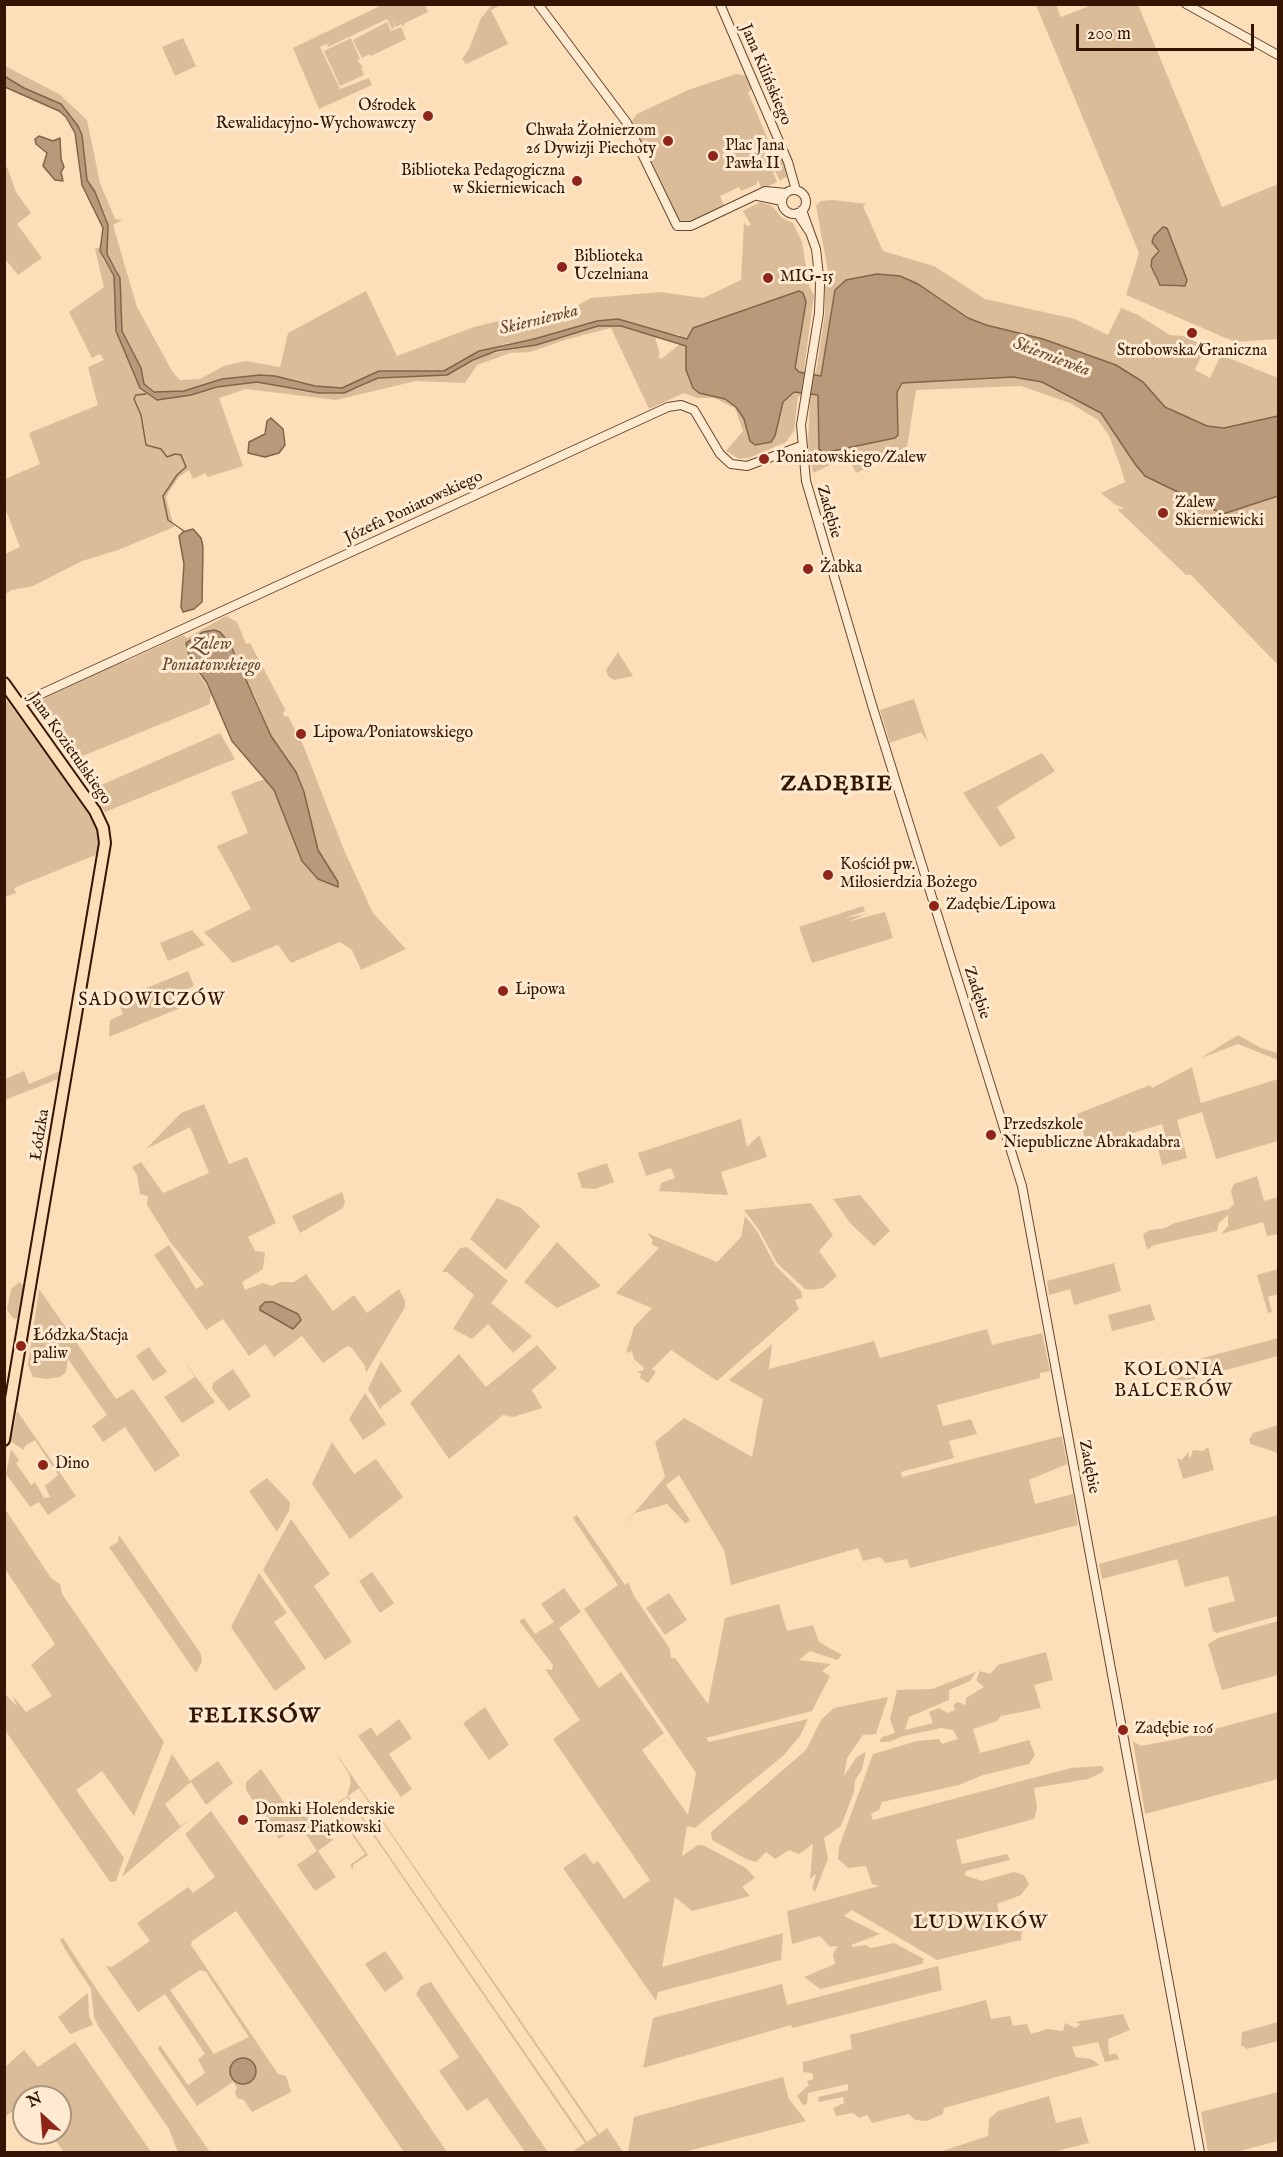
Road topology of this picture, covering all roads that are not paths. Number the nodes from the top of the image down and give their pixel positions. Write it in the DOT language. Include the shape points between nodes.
graph roads {
  1 [pos="538,4"];
  2 [pos="720,4"];
  3 [pos="1186,4"];
  4 [pos="1278,55"];
  5 [pos="796,190"];
  6 [pos="784,197"];
  7 [pos="800,212"];
  8 [pos="801,446"];
  9 [pos="4,683"];
  10 [pos="19,704"];
  11 [pos="105,834"];
  12 [pos="4,1440"];
  13 [pos="1200,2152"];
  1 -- 6 [label="street" via="627,123 675,225 687,228 758,196"];
  2 -- 5 [label="street, Jana Kilińskiego" via="788,162"];
  3 -- 4 [label="street"];
  5 -- 6 [label="street"];
  5 -- 7 [label="street, Jana Kilińskiego" via="805,198"];
  6 -- 7 [label="street" via="787,212"];
  7 -- 8 [label="street, Zadębie" via="816,249 820,285"];
  8 -- 10 [label="street, Józefa Poniatowskiego" via="747,466 731,464 720,454 694,410 681,405 668,407"];
  8 -- 13 [label="street, Zadębie" via="806,481 833,576 1022,1186"];
  9 -- 10 [label="main road, Jana Kozietulskiego"];
  10 -- 11 [label="main road, Jana Kozietulskiego" via="95,811"];
  11 -- 12 [label="main road, Łódzka"];
}
